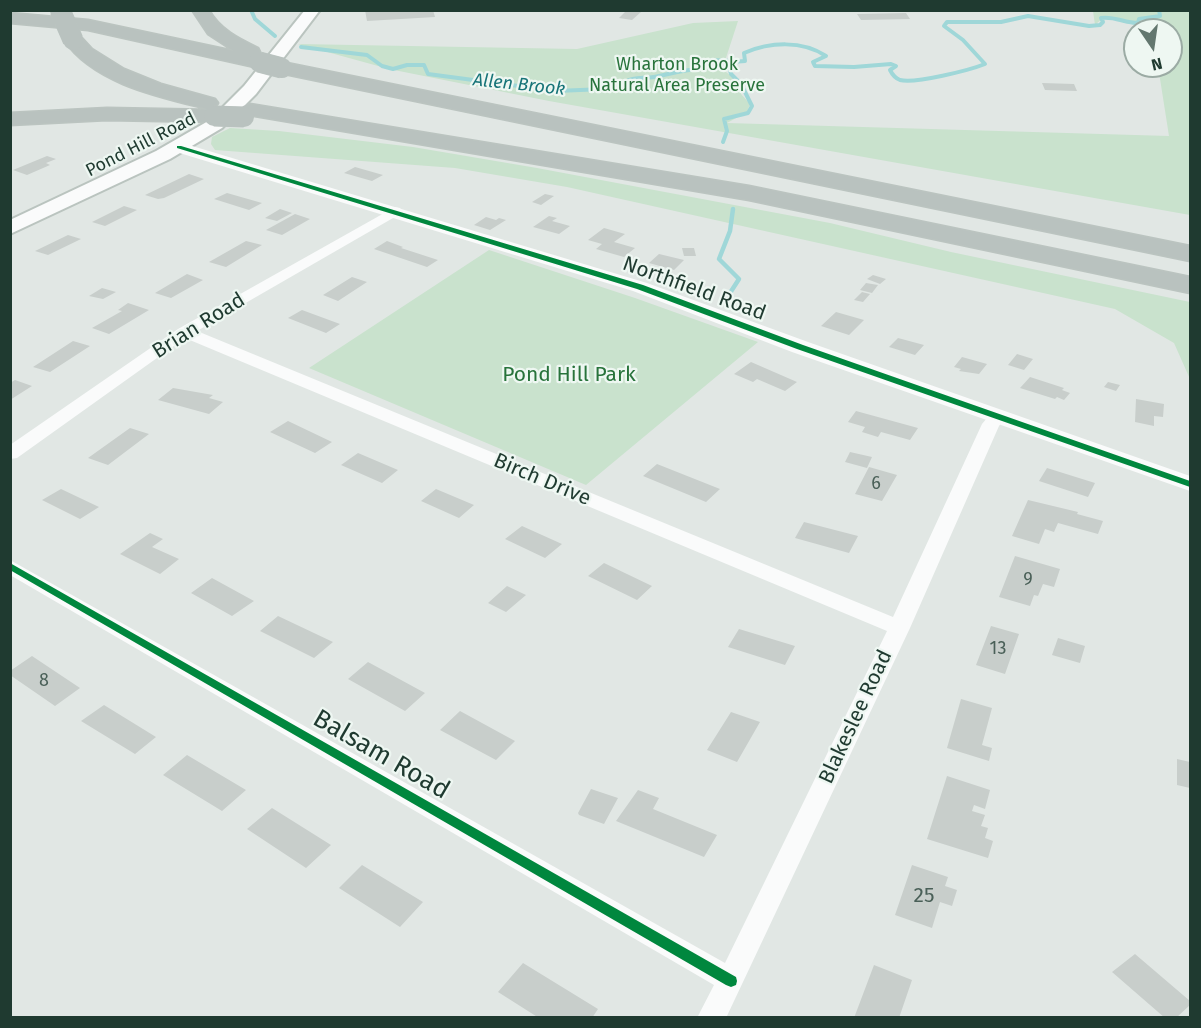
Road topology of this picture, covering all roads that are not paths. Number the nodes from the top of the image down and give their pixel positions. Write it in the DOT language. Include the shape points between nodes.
graph roads {
  1 [pos="200,10"];
  2 [pos="313,10"];
  3 [pos="68,16"];
  4 [pos="10,18"];
  5 [pos="20,37"];
  6 [pos="261,59"];
  7 [pos="219,111"];
  8 [pos="10,119"];
  9 [pos="178,147"];
  10 [pos="395,211"];
  11 [pos="10,228"];
  12 [pos="1191,254"];
  13 [pos="1191,285"];
  14 [pos="184,332"];
  15 [pos="998,416"];
  16 [pos="10,454"];
  17 [pos="1191,484"];
  18 [pos="10,566"];
  19 [pos="899,628"];
  20 [pos="731,981"];
  21 [pos="711,1017"];
  1 -- 6 [label="highway" via="206,21 225,37"];
  2 -- 9 [label="main road, Pond Hill Road" via="240,102 216,124"];
  3 -- 5 [label="highway"];
  3 -- 7 [label="highway, bridge" via="65,26 92,58 126,76"];
  4 -- 6 [label="highway" via="88,25"];
  6 -- 12 [label="highway, bridge"];
  7 -- 8 [label="highway"];
  7 -- 13 [label="highway, bridge" via="332,125 749,193"];
  9 -- 10 [label="street, Northfield Road"];
  9 -- 11 [label="main road, Pond Hill Road"];
  10 -- 14 [label="street, Brian Road"];
  10 -- 15 [label="street, Northfield Road" via="640,287"];
  14 -- 16 [label="street, Brian Road"];
  14 -- 19 [label="street, Birch Drive"];
  15 -- 17 [label="street, Northfield Road"];
  15 -- 19 [label="street, Blakeslee Road"];
  18 -- 20 [label="street, Balsam Road"];
  19 -- 20 [label="street, Blakeslee Road"];
  20 -- 21 [label="street, Blakeslee Road"];
}
